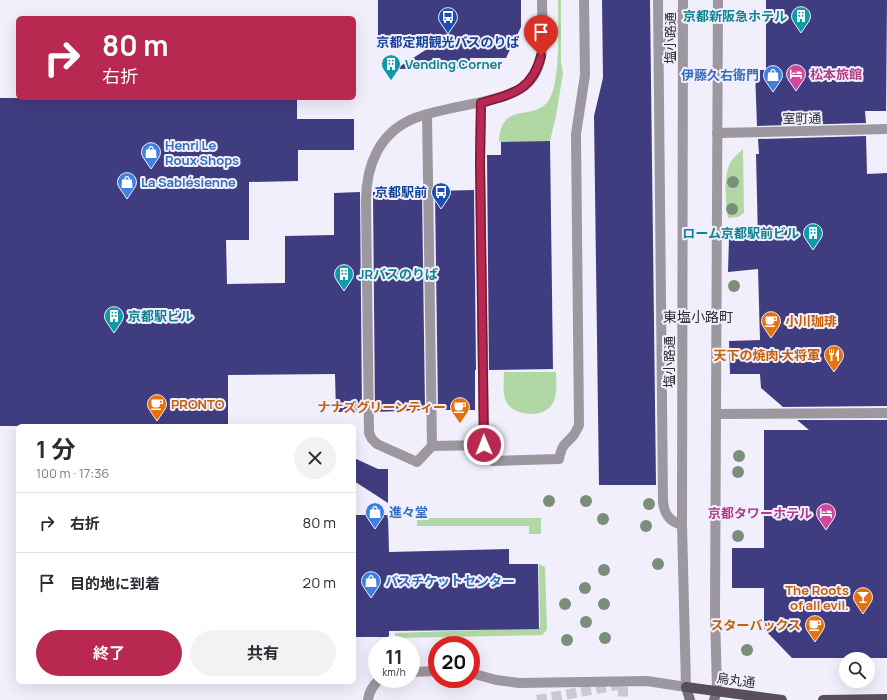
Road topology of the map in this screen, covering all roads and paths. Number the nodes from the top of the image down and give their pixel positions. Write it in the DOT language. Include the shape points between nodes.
graph roads {
  1 [pos="542,0"];
  2 [pos="584,0"];
  3 [pos="658,0"];
  4 [pos="718,0"];
  5 [pos="683,5"];
  6 [pos="658,62"];
  7 [pos="481,103"];
  8 [pos="427,114"];
  9 [pos="887,129"];
  10 [pos="717,133"];
  11 [pos="887,413"];
  12 [pos="716,414"];
  13 [pos="484,445"];
  14 [pos="432,446"];
  15 [pos="682,525"];
  16 [pos="480,676"];
  17 [pos="686,687"];
  18 [pos="372,688"];
  19 [pos="715,695"];
  20 [pos="887,699"];
  21 [pos="368,700"];
  22 [pos="690,700"];
  23 [pos="782,700"];
  24 [pos="823,700"];
  1 -- 7 [label="street" via="541,56 535,74 523,88"];
  2 -- 13 [label="street" via="585,75 576,134 578,425 576,433 564,445 558,459 493,461"];
  3 -- 6 [label="street"];
  4 -- 10 [label="street"];
  5 -- 6 [label="street"];
  5 -- 15 [label="street, 塩小路通"];
  6 -- 15 [label="street" via="663,501 666,514"];
  7 -- 8 [label="street"];
  7 -- 13 [label="street"];
  8 -- 14 [label="street"];
  8 -- 14 [label="street" via="401,125 389,135 373,158 368,172 366,201 369,433 377,444 417,462"];
  9 -- 10 [label="street, 室町通"];
  10 -- 12 [label="street"];
  11 -- 12 [label="street"];
  12 -- 19 [label="street"];
  13 -- 14 [label="street"];
  15 -- 17 [label="street, 塩小路通"];
  16 -- 17 [label="street" via="519,683 647,681"];
  17 -- 19 [label="main road, 烏丸通"];
  17 -- 22 [label="main road, 塩小路通"];
  18 -- 21 [label="street"];
  19 -- 23 [label="main road, 烏丸通"];
  20 -- 24 [label="main road"];
}
